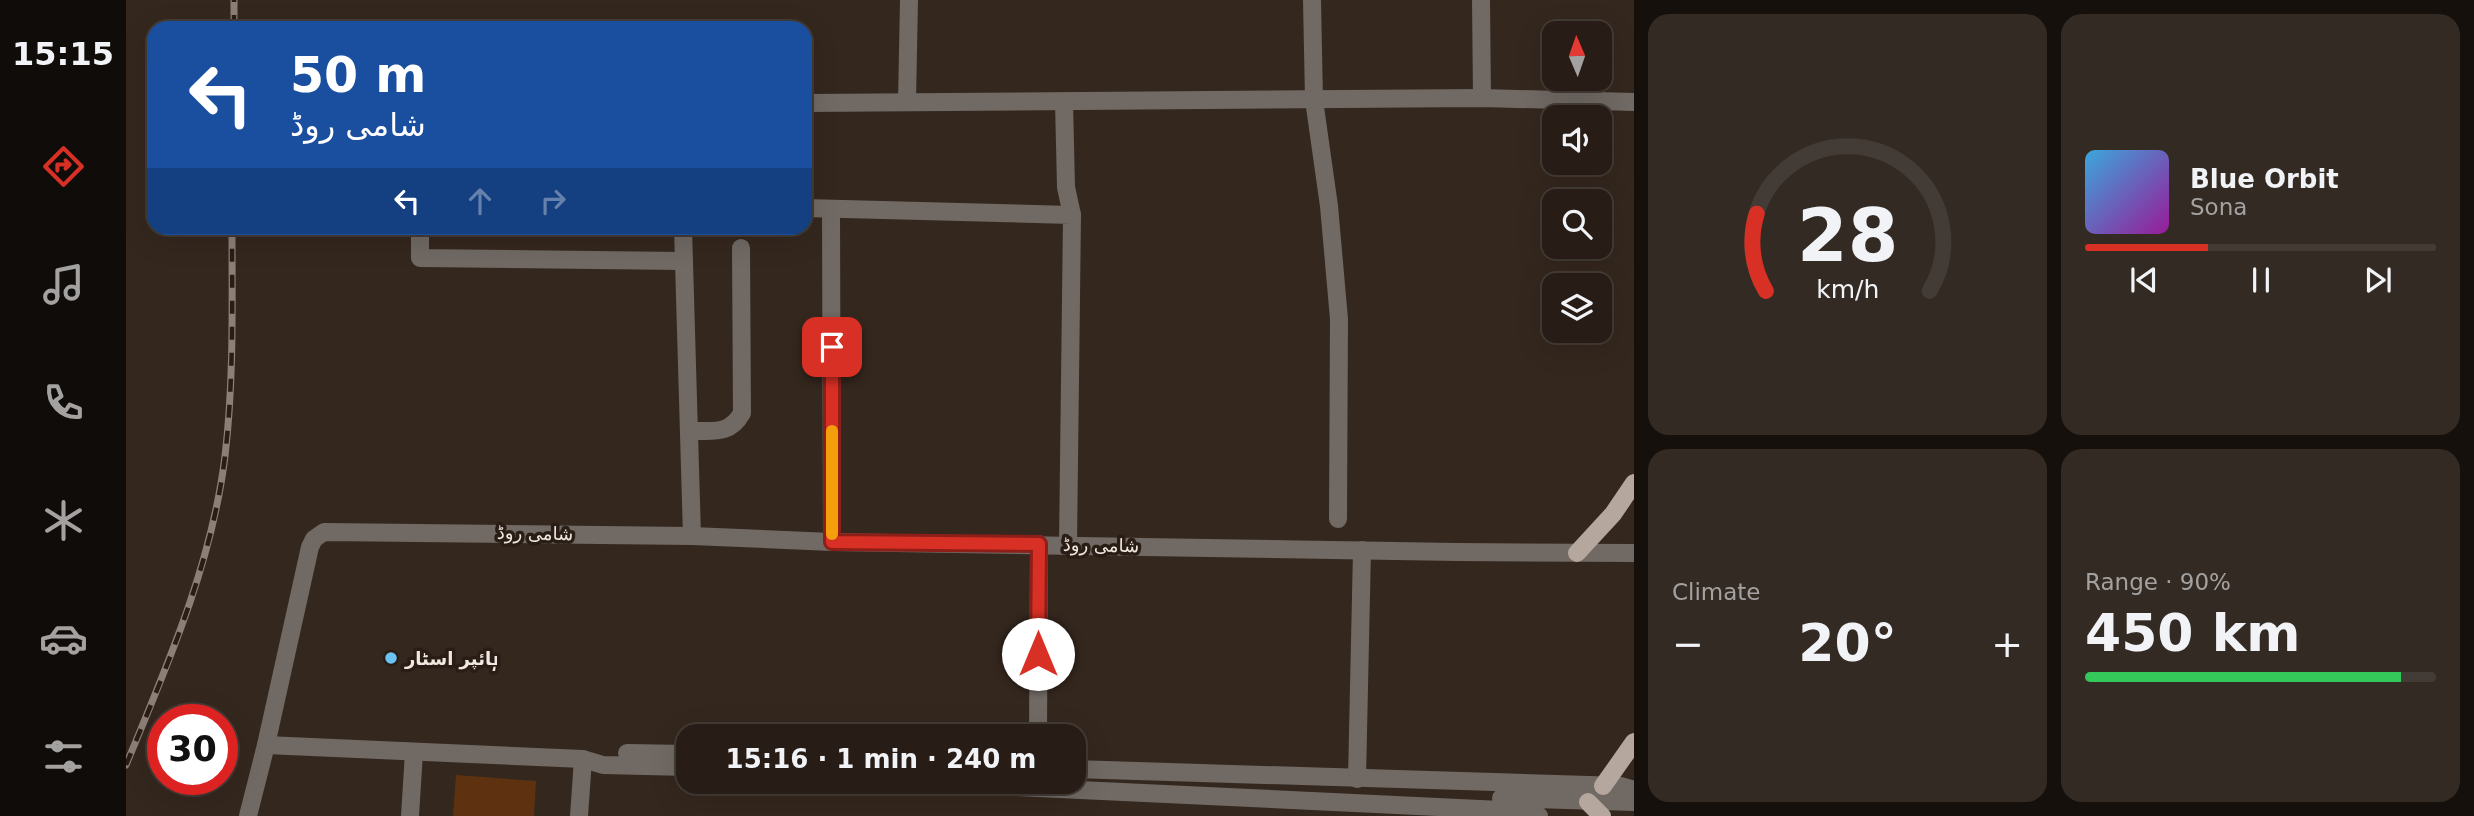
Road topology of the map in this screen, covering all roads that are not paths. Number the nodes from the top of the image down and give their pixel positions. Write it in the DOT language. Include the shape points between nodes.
graph roads {
  1 [pos="909,0"];
  2 [pos="1312,0"];
  3 [pos="1481,0"];
  4 [pos="1482,98"];
  5 [pos="1314,100"];
  6 [pos="907,102"];
  7 [pos="1064,102"];
  8 [pos="1634,102"];
  9 [pos="812,103"];
  10 [pos="812,208"];
  11 [pos="831,209"];
  12 [pos="1072,215"];
  13 [pos="419,235"];
  14 [pos="682,235"];
  15 [pos="741,248"];
  16 [pos="684,261"];
  17 [pos="689,431"];
  18 [pos="1634,483"];
  19 [pos="1338,519"];
  20 [pos="692,536"];
  21 [pos="832,542"];
  22 [pos="1039,544"];
  23 [pos="1068,545"];
  24 [pos="1362,550"];
  25 [pos="1577,552"];
  26 [pos="1634,553"];
  27 [pos="1038,724"];
  28 [pos="1634,742"];
  29 [pos="267,745"];
  30 [pos="414,752"];
  31 [pos="676,754"];
  32 [pos="583,759"];
  33 [pos="676,767"];
  34 [pos="1086,770"];
  35 [pos="1365,784"];
  36 [pos="1603,786"];
  37 [pos="1086,790"];
  38 [pos="1634,790"];
  39 [pos="1293,802"];
  40 [pos="1588,802"];
  41 [pos="1634,802"];
  42 [pos="248,816"];
  43 [pos="410,816"];
  44 [pos="579,816"];
  45 [pos="1539,816"];
  46 [pos="1602,816"];
  1 -- 6 [label="street"];
  2 -- 5 [label="street"];
  3 -- 4 [label="street"];
  4 -- 5 [label="street"];
  4 -- 8 [label="street"];
  5 -- 7 [label="street"];
  5 -- 19 [label="street" via="1339,319"];
  6 -- 7 [label="street"];
  6 -- 9 [label="street"];
  7 -- 12 [label="street" via="1066,187"];
  10 -- 11 [label="street"];
  11 -- 12 [label="street"];
  11 -- 21 [label="street"];
  12 -- 23 [label="street"];
  13 -- 16 [label="street" via="420,258"];
  14 -- 16 [label="street"];
  15 -- 17 [label="street" via="742,413 727,430"];
  16 -- 17 [label="street"];
  17 -- 20 [label="street"];
  18 -- 25 [label="main road" via="1613,514"];
  20 -- 21 [label="street, شامی روڈ"];
  20 -- 29 [label="street, شامی روڈ" via="334,530 318,535 310,547"];
  21 -- 22 [label="street, شامی روڈ"];
  22 -- 23 [label="street, شامی روڈ"];
  22 -- 27 [label="street"];
  23 -- 24 [label="street, شامی روڈ"];
  24 -- 25 [label="street, شامی روڈ"];
  24 -- 35 [label="street"];
  25 -- 26 [label="street, شامی روڈ"];
  28 -- 36 [label="main road"];
  29 -- 30 [label="street"];
  29 -- 42 [label="street"];
  30 -- 32 [label="street"];
  30 -- 43 [label="street"];
  31 -- 32 [label="street" via="601,753"];
  32 -- 33 [label="street" via="603,765"];
  32 -- 44 [label="street"];
  34 -- 35 [label="street"];
  35 -- 36 [label="street"];
  35 -- 39 [label="street"];
  35 -- 40 [label="street"];
  36 -- 38 [label="street"];
  37 -- 39 [label="street"];
  39 -- 45 [label="street" via="1522,811"];
  40 -- 41 [label="street"];
  40 -- 46 [label="main road"];
}
